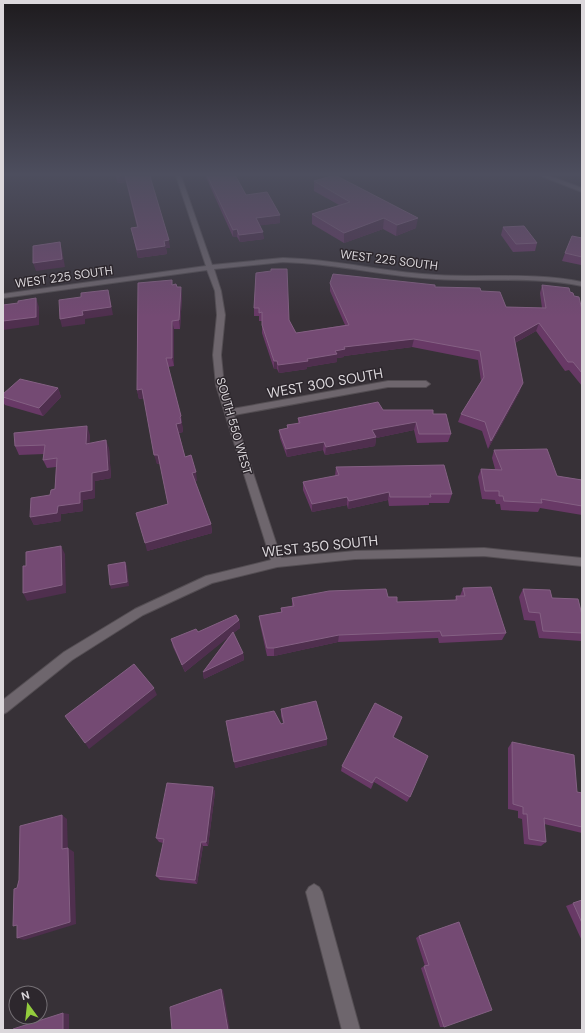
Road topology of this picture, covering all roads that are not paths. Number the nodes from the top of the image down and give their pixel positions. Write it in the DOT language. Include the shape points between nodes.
graph roads {
  1 [pos="194,221"];
  2 [pos="210,268"];
  3 [pos="582,284"];
  4 [pos="3,296"];
  5 [pos="426,384"];
  6 [pos="228,413"];
  7 [pos="582,562"];
  8 [pos="277,563"];
  9 [pos="3,708"];
  10 [pos="314,892"];
  11 [pos="351,1030"];
  1 -- 2 [label="street, SOUTH 550 WEST"];
  2 -- 3 [label="street, WEST 225 SOUTH" via="283,260 431,276 522,277"];
  2 -- 4 [label="street, WEST 225 SOUTH"];
  2 -- 6 [label="street, SOUTH 550 WEST" via="218,291 222,315 217,355 220,386"];
  5 -- 6 [label="street, WEST 300 SOUTH" via="388,384"];
  6 -- 8 [label="street, SOUTH 550 WEST"];
  7 -- 8 [label="street, WEST 350 SOUTH" via="484,552 355,555"];
  8 -- 9 [label="street, WEST 350 SOUTH" via="210,579 138,612 68,656"];
  10 -- 11 [label="street"];
}
